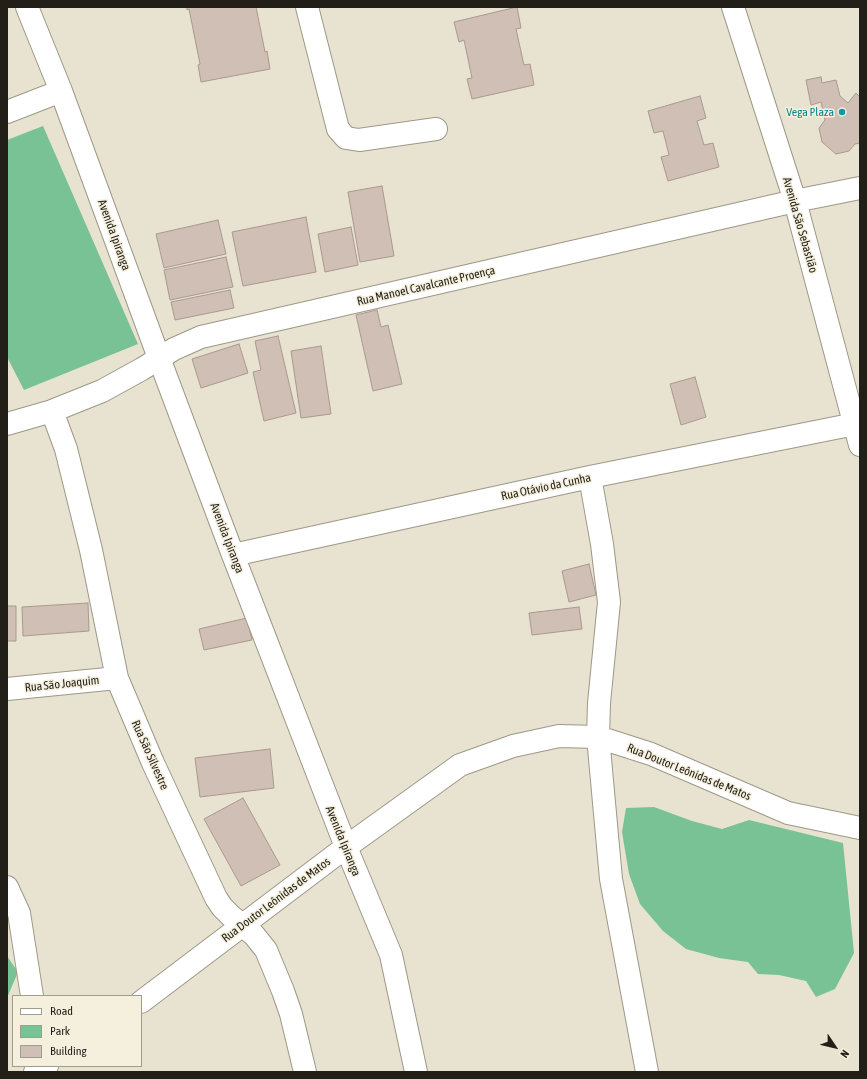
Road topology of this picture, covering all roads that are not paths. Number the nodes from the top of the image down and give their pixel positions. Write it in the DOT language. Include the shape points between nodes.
graph roads {
  1 [pos="27,7"];
  2 [pos="307,7"];
  3 [pos="733,7"];
  4 [pos="61,91"];
  5 [pos="7,112"];
  6 [pos="436,129"];
  7 [pos="860,188"];
  8 [pos="795,201"];
  9 [pos="159,358"];
  10 [pos="52,411"];
  11 [pos="857,423"];
  12 [pos="7,424"];
  13 [pos="860,445"];
  14 [pos="590,477"];
  15 [pos="234,555"];
  16 [pos="117,678"];
  17 [pos="7,689"];
  18 [pos="598,737"];
  19 [pos="860,828"];
  20 [pos="346,847"];
  21 [pos="7,887"];
  22 [pos="241,925"];
  23 [pos="32,995"];
  24 [pos="142,1001"];
  25 [pos="305,1072"];
  26 [pos="416,1072"];
  27 [pos="648,1072"];
  1 -- 4 [label="street, Avenida Ipiranga"];
  2 -- 6 [label="street" via="338,129 346,138 359,140"];
  3 -- 8 [label="street, Avenida São Sebastião"];
  4 -- 5 [label="street"];
  4 -- 9 [label="street, Avenida Ipiranga"];
  7 -- 8 [label="street, Rua Manoel Cavalcante Proença"];
  8 -- 9 [label="street, Rua Manoel Cavalcante Proença" via="201,337"];
  8 -- 11 [label="street, Avenida São Sebastião"];
  9 -- 10 [label="street, Rua Manoel Cavalcante Proença" via="102,391"];
  9 -- 15 [label="street, Avenida Ipiranga"];
  10 -- 12 [label="street, Rua Manoel Cavalcante Proença"];
  10 -- 16 [label="street, Rua São Silvestre" via="66,449 90,542"];
  11 -- 13 [label="street, Avenida São Sebastião"];
  11 -- 14 [label="street, Rua Otávio da Cunha"];
  14 -- 15 [label="street, Rua Otávio da Cunha"];
  14 -- 18 [label="street" via="609,602"];
  15 -- 20 [label="street, Avenida Ipiranga"];
  16 -- 17 [label="street, Rua São Joaquim"];
  16 -- 22 [label="street, Rua São Silvestre" via="153,763 216,898"];
  18 -- 19 [label="street, Rua Doutor Leônidas de Matos" via="651,754 788,813"];
  18 -- 20 [label="street, Rua Doutor Leônidas de Matos" via="559,736 513,746 460,765"];
  18 -- 27 [label="street" via="612,880"];
  20 -- 22 [label="street, Rua Doutor Leônidas de Matos"];
  20 -- 26 [label="street, Avenida Ipiranga" via="391,955"];
  21 -- 23 [label="street" via="19,913"];
  22 -- 24 [label="street, Rua Doutor Leônidas de Matos"];
  22 -- 25 [label="street, Rua São Silvestre" via="254,935 266,950 291,1014"];
}
